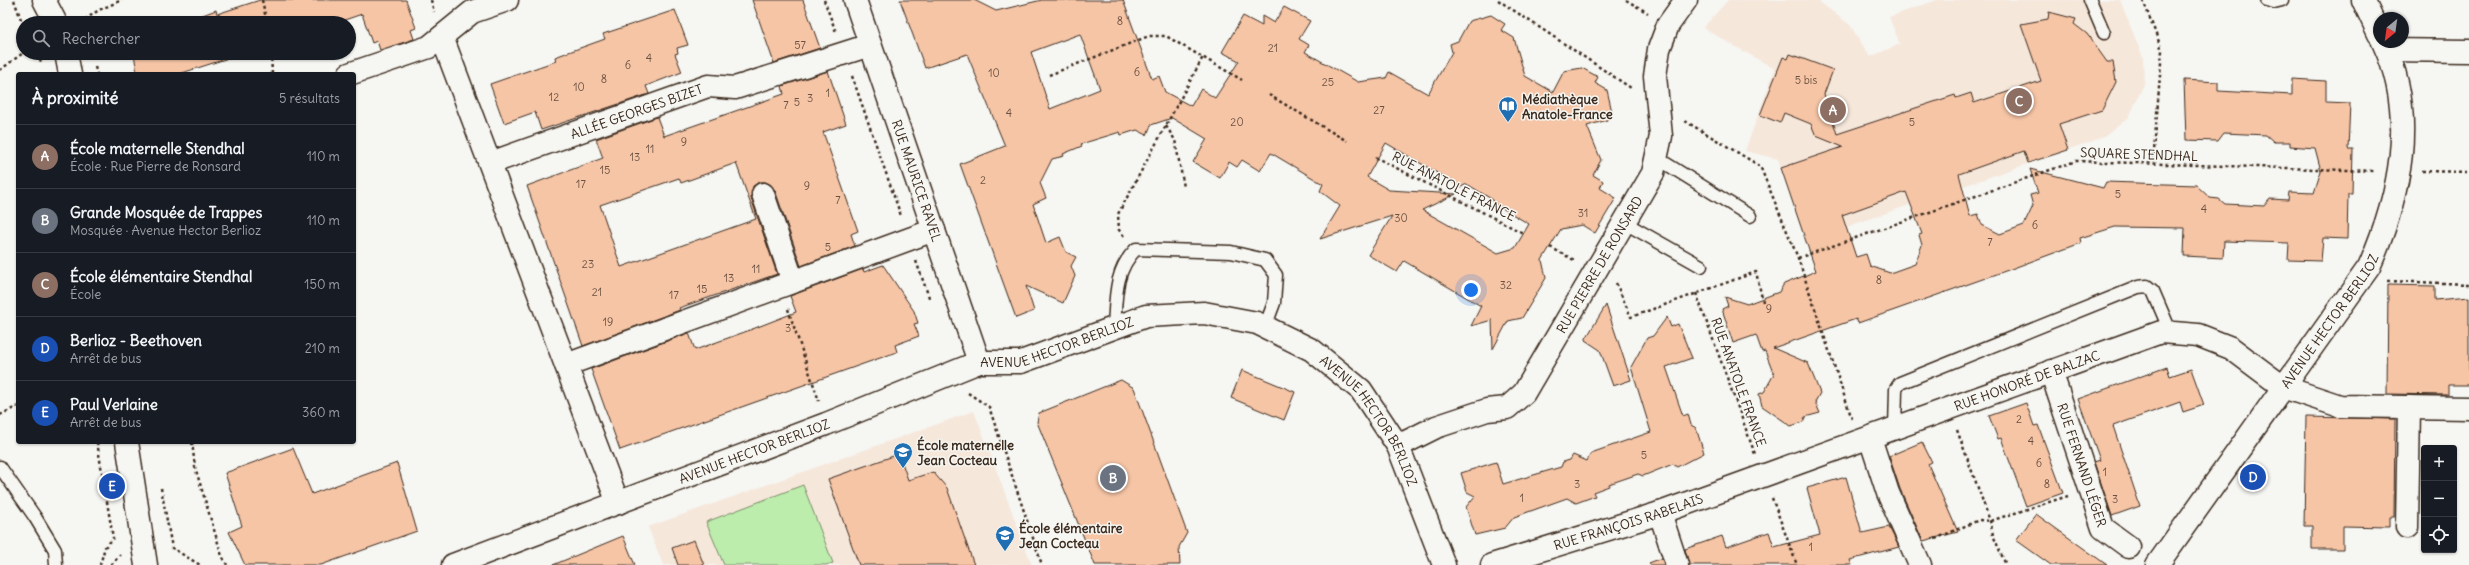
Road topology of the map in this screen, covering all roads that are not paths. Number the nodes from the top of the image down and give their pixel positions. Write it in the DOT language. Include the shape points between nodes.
graph roads {
  1 [pos="44,0"];
  2 [pos="507,0"];
  3 [pos="855,0"];
  4 [pos="1686,0"];
  5 [pos="2090,0"];
  6 [pos="2267,0"];
  7 [pos="2282,0"];
  8 [pos="2363,0"];
  9 [pos="52,16"];
  10 [pos="2373,21"];
  11 [pos="2104,33"];
  12 [pos="442,37"];
  13 [pos="870,45"];
  14 [pos="2409,45"];
  15 [pos="2385,48"];
  16 [pos="2469,51"];
  17 [pos="67,60"];
  18 [pos="70,72"];
  19 [pos="355,72"];
  20 [pos="1656,158"];
  21 [pos="496,161"];
  22 [pos="764,194"];
  23 [pos="1750,216"];
  24 [pos="1625,223"];
  25 [pos="934,230"];
  26 [pos="1701,266"];
  27 [pos="787,284"];
  28 [pos="1265,327"];
  29 [pos="1114,328"];
  30 [pos="2171,333"];
  31 [pos="979,362"];
  32 [pos="566,365"];
  33 [pos="2050,371"];
  34 [pos="2283,387"];
  35 [pos="2409,407"];
  36 [pos="2469,408"];
  37 [pos="1895,429"];
  38 [pos="1864,440"];
  39 [pos="127,444"];
  40 [pos="1398,446"];
  41 [pos="0,467"];
  42 [pos="1763,476"];
  43 [pos="618,503"];
  44 [pos="1660,513"];
  45 [pos="2407,527"];
  46 [pos="2129,547"];
  47 [pos="1917,557"];
  48 [pos="2161,563"];
  49 [pos="56,565"];
  50 [pos="146,565"];
  51 [pos="453,565"];
  52 [pos="1444,565"];
  53 [pos="1492,565"];
  54 [pos="1677,565"];
  1 -- 9 [label="street"];
  2 -- 12 [label="street" via="472,12"];
  3 -- 13 [label="street, RUE MAURICE RAVEL"];
  4 -- 20 [label="street, RUE PIERRE DE RONSARD" via="1668,25 1659,50 1655,76 1661,136"];
  5 -- 11 [label="lane"];
  6 -- 7 [label="lane"];
  8 -- 10 [label="street, AVENUE HECTOR BERLIOZ"];
  12 -- 19 [label="street" via="429,47"];
  12 -- 32 [label="street"];
  13 -- 21 [label="street, ALLÉE GEORGES BIZET" via="735,88 708,86"];
  13 -- 25 [label="street, RUE MAURICE RAVEL"];
  14 -- 16 [label="street"];
  15 -- 34 [label="street, AVENUE HECTOR BERLIOZ" via="2396,78 2403,141 2400,171 2385,231 2369,268"];
  17 -- 18 [label="street"];
  20 -- 23 [label="lane"];
  20 -- 24 [label="street, RUE PIERRE DE RONSARD" via="1653,173"];
  22 -- 27 [label="street"];
  24 -- 26 [label="lane"];
  24 -- 40 [label="street, RUE PIERRE DE RONSARD" via="1524,392 1507,408 1487,410 1436,426"];
  25 -- 27 [label="street"];
  25 -- 31 [label="street, RUE MAURICE RAVEL"];
  27 -- 32 [label="street"];
  28 -- 29 [label="street, AVENUE HECTOR BERLIOZ" via="1257,323 1204,313 1146,316"];
  28 -- 29 [label="lane" via="1274,303 1276,275 1265,260 1231,252 1136,249 1127,258 1117,280"];
  28 -- 40 [label="street, AVENUE HECTOR BERLIOZ" via="1312,350 1361,390"];
  29 -- 31 [label="street, AVENUE HECTOR BERLIOZ" via="1021,362"];
  30 -- 33 [label="street, RUE HONORÉ DE BALZAC" via="2160,332"];
  30 -- 34 [label="street, RUE HONORÉ DE BALZAC" via="2198,335 2231,348"];
  30 -- 37 [label="lane" via="2153,291 2147,286 2138,287 1900,383 1896,389"];
  31 -- 43 [label="street, AVENUE HECTOR BERLIOZ" via="826,424"];
  32 -- 43 [label="street"];
  33 -- 37 [label="street, RUE HONORÉ DE BALZAC"];
  33 -- 46 [label="street, RUE FERNAND LÉGER" via="2103,528"];
  34 -- 35 [label="street, RUE HONORÉ DE BALZAC" via="2340,406"];
  34 -- 48 [label="street, AVENUE HECTOR BERLIOZ"];
  35 -- 36 [label="street, RUE HONORÉ DE BALZAC"];
  35 -- 45 [label="street"];
  37 -- 38 [label="street, RUE HONORÉ DE BALZAC"];
  38 -- 42 [label="street, RUE HONORÉ DE BALZAC"];
  38 -- 47 [label="street"];
  39 -- 50 [label="street"];
  40 -- 52 [label="street, AVENUE HECTOR BERLIOZ"];
  41 -- 49 [label="lane" via="35,516 55,550"];
  42 -- 44 [label="street, RUE FRANÇOIS RABELAIS"];
  43 -- 51 [label="street, AVENUE HECTOR BERLIOZ"];
  44 -- 53 [label="street, RUE FRANÇOIS RABELAIS"];
  44 -- 54 [label="street"];
}
